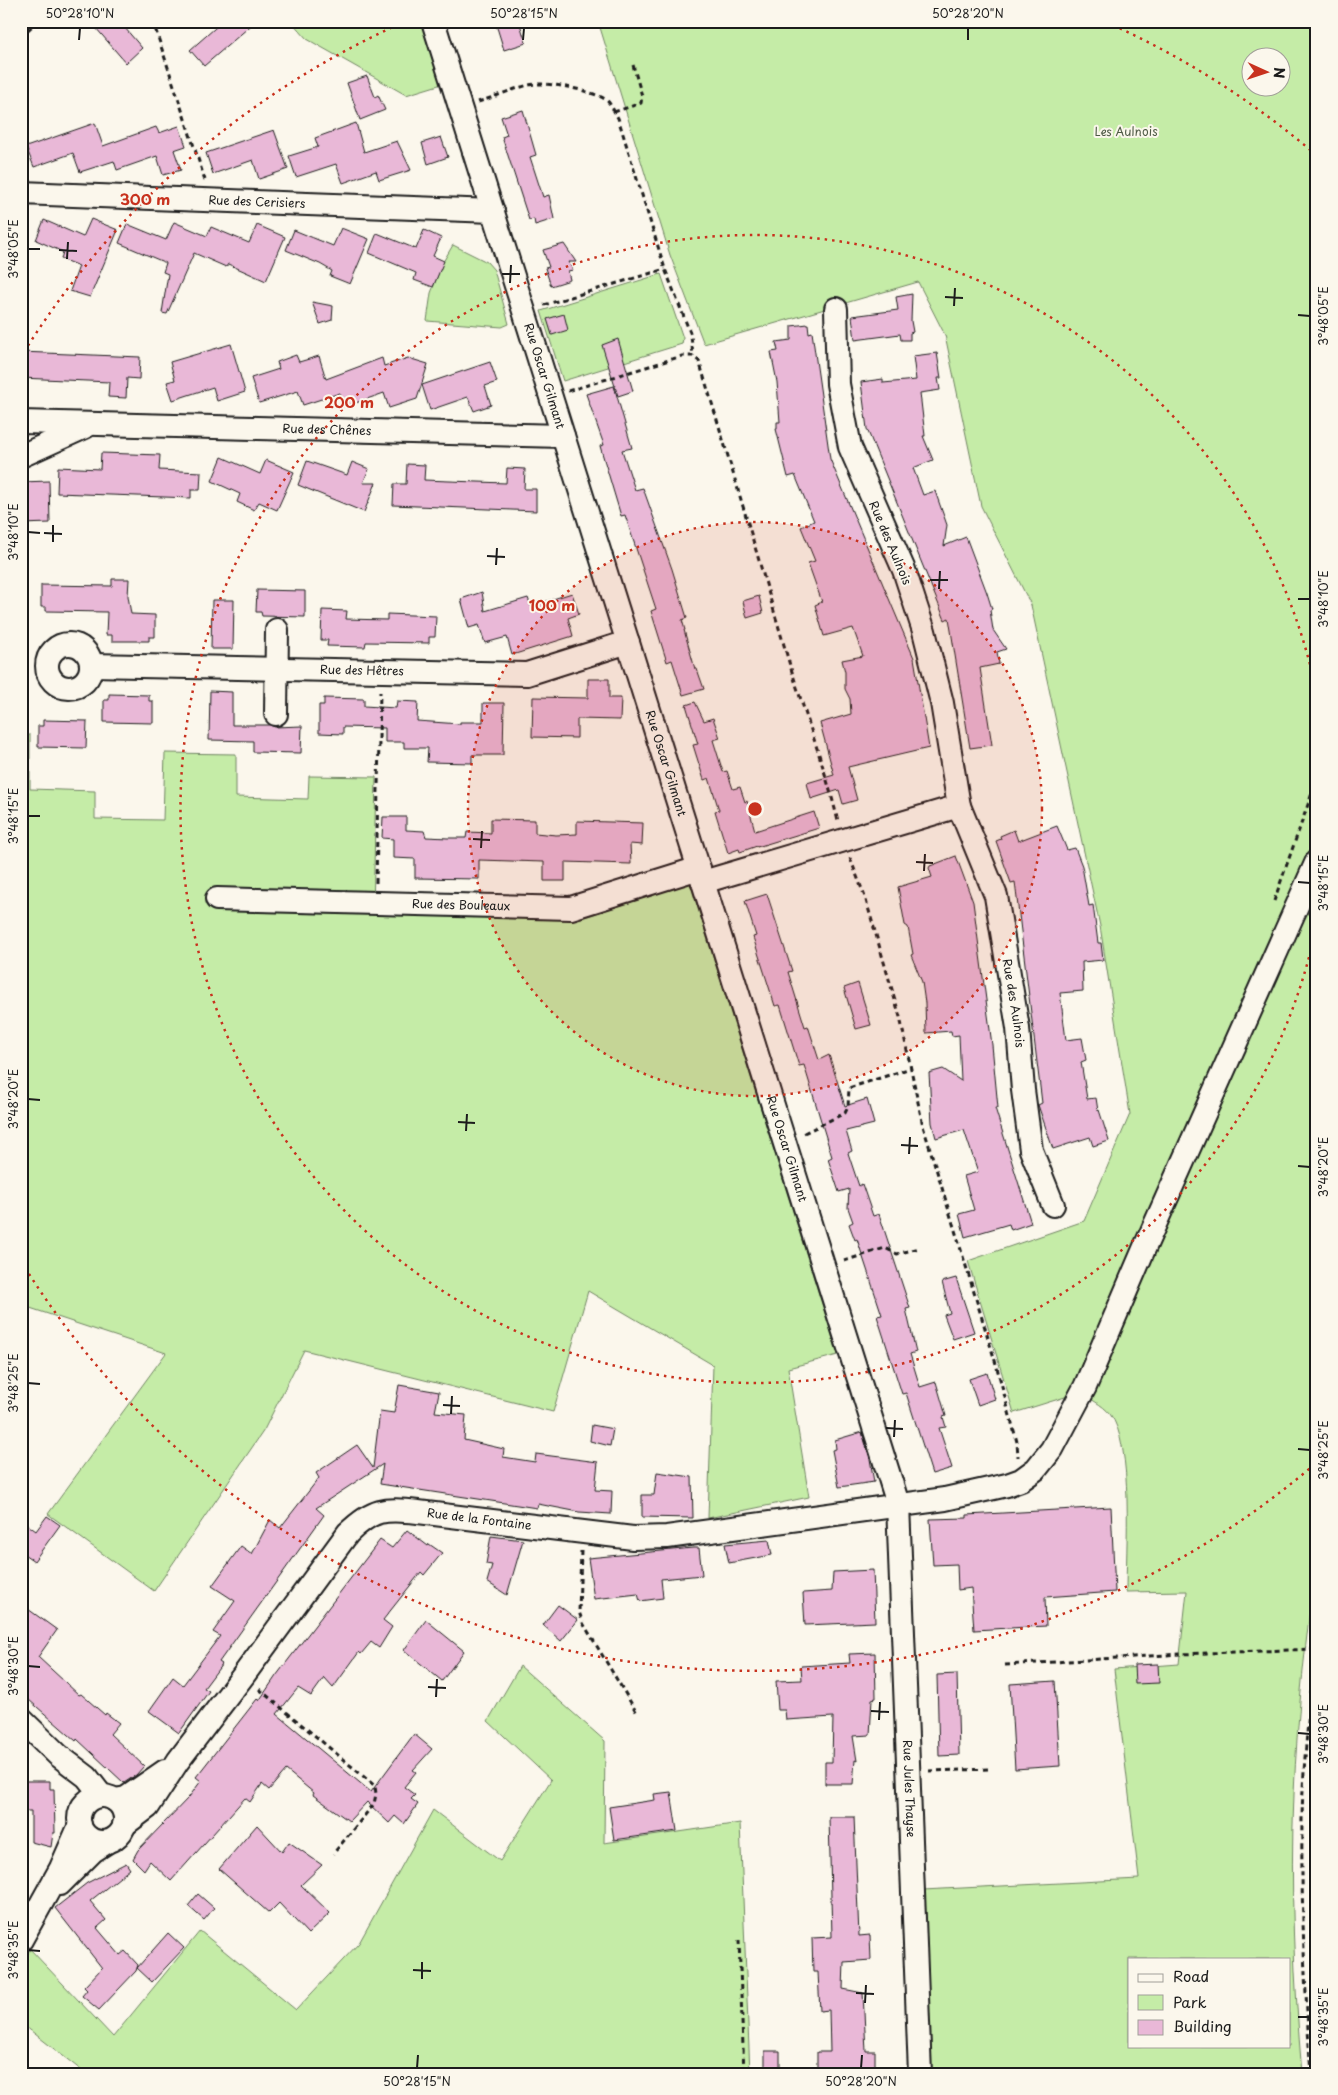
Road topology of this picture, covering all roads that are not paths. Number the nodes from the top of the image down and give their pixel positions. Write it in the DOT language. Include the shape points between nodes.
graph roads {
  1 [pos="433,21"];
  2 [pos="21,193"];
  3 [pos="493,211"];
  4 [pos="836,309"];
  5 [pos="21,422"];
  6 [pos="91,424"];
  7 [pos="563,436"];
  8 [pos="21,456"];
  9 [pos="277,630"];
  10 [pos="628,642"];
  11 [pos="91,665"];
  12 [pos="277,670"];
  13 [pos="276,714"];
  14 [pos="959,806"];
  15 [pos="1317,861"];
  16 [pos="701,875"];
  17 [pos="217,900"];
  18 [pos="1053,1205"];
  19 [pos="898,1504"];
  20 [pos="21,1719"];
  21 [pos="58,1755"];
  22 [pos="178,1761"];
  23 [pos="108,1798"];
  24 [pos="79,1818"];
  25 [pos="124,1825"];
  26 [pos="106,1842"];
  27 [pos="44,1901"];
  28 [pos="21,1940"];
  29 [pos="920,2074"];
  1 -- 3 [label="street, Rue Oscar Gilmant"];
  2 -- 3 [label="street, Rue des Cerisiers"];
  3 -- 7 [label="street, Rue Oscar Gilmant"];
  4 -- 14 [label="street, Rue des Aulnois" via="838,384 850,447 904,570 924,631 942,703"];
  5 -- 6 [label="street, Rue des Chênes"];
  6 -- 7 [label="street, Rue des Chênes"];
  6 -- 8 [label="street, Rue des Chênes"];
  7 -- 10 [label="street, Rue Oscar Gilmant"];
  9 -- 12 [label="street"];
  10 -- 12 [label="street, Rue des Hêtres" via="527,674"];
  10 -- 16 [label="street, Rue Oscar Gilmant"];
  11 -- 12 [label="street, Rue des Hêtres"];
  12 -- 13 [label="street"];
  14 -- 16 [label="street" via="843,841"];
  14 -- 18 [label="street, Rue des Aulnois" via="996,896 1018,1028 1032,1150"];
  15 -- 19 [label="street, Rue de la Fontaine" via="1085,1387 1052,1449 1036,1469 1021,1480 945,1499"];
  16 -- 17 [label="street, Rue des Bouleaux" via="571,908"];
  16 -- 19 [label="street, Rue Oscar Gilmant"];
  19 -- 22 [label="street, Rue de la Fontaine" via="667,1537 633,1538 418,1512 379,1511 363,1518 348,1532"];
  19 -- 29 [label="street, Rue Jules Thayse"];
  20 -- 21 [label="street"];
  21 -- 23 [label="street"];
  21 -- 24 [label="street" via="75,1792"];
  22 -- 23 [label="street, Rue de la Fontaine" via="126,1798"];
  22 -- 25 [label="street, Rue de la Fontaine" via="148,1807"];
  23 -- 24 [label="street" via="92,1797 84,1803"];
  23 -- 25 [label="street" via="124,1811"];
  24 -- 26 [label="street" via="88,1838"];
  24 -- 27 [label="street" via="73,1843"];
  25 -- 26 [label="street" via="116,1837"];
  26 -- 27 [label="street"];
  27 -- 28 [label="street"];
}
